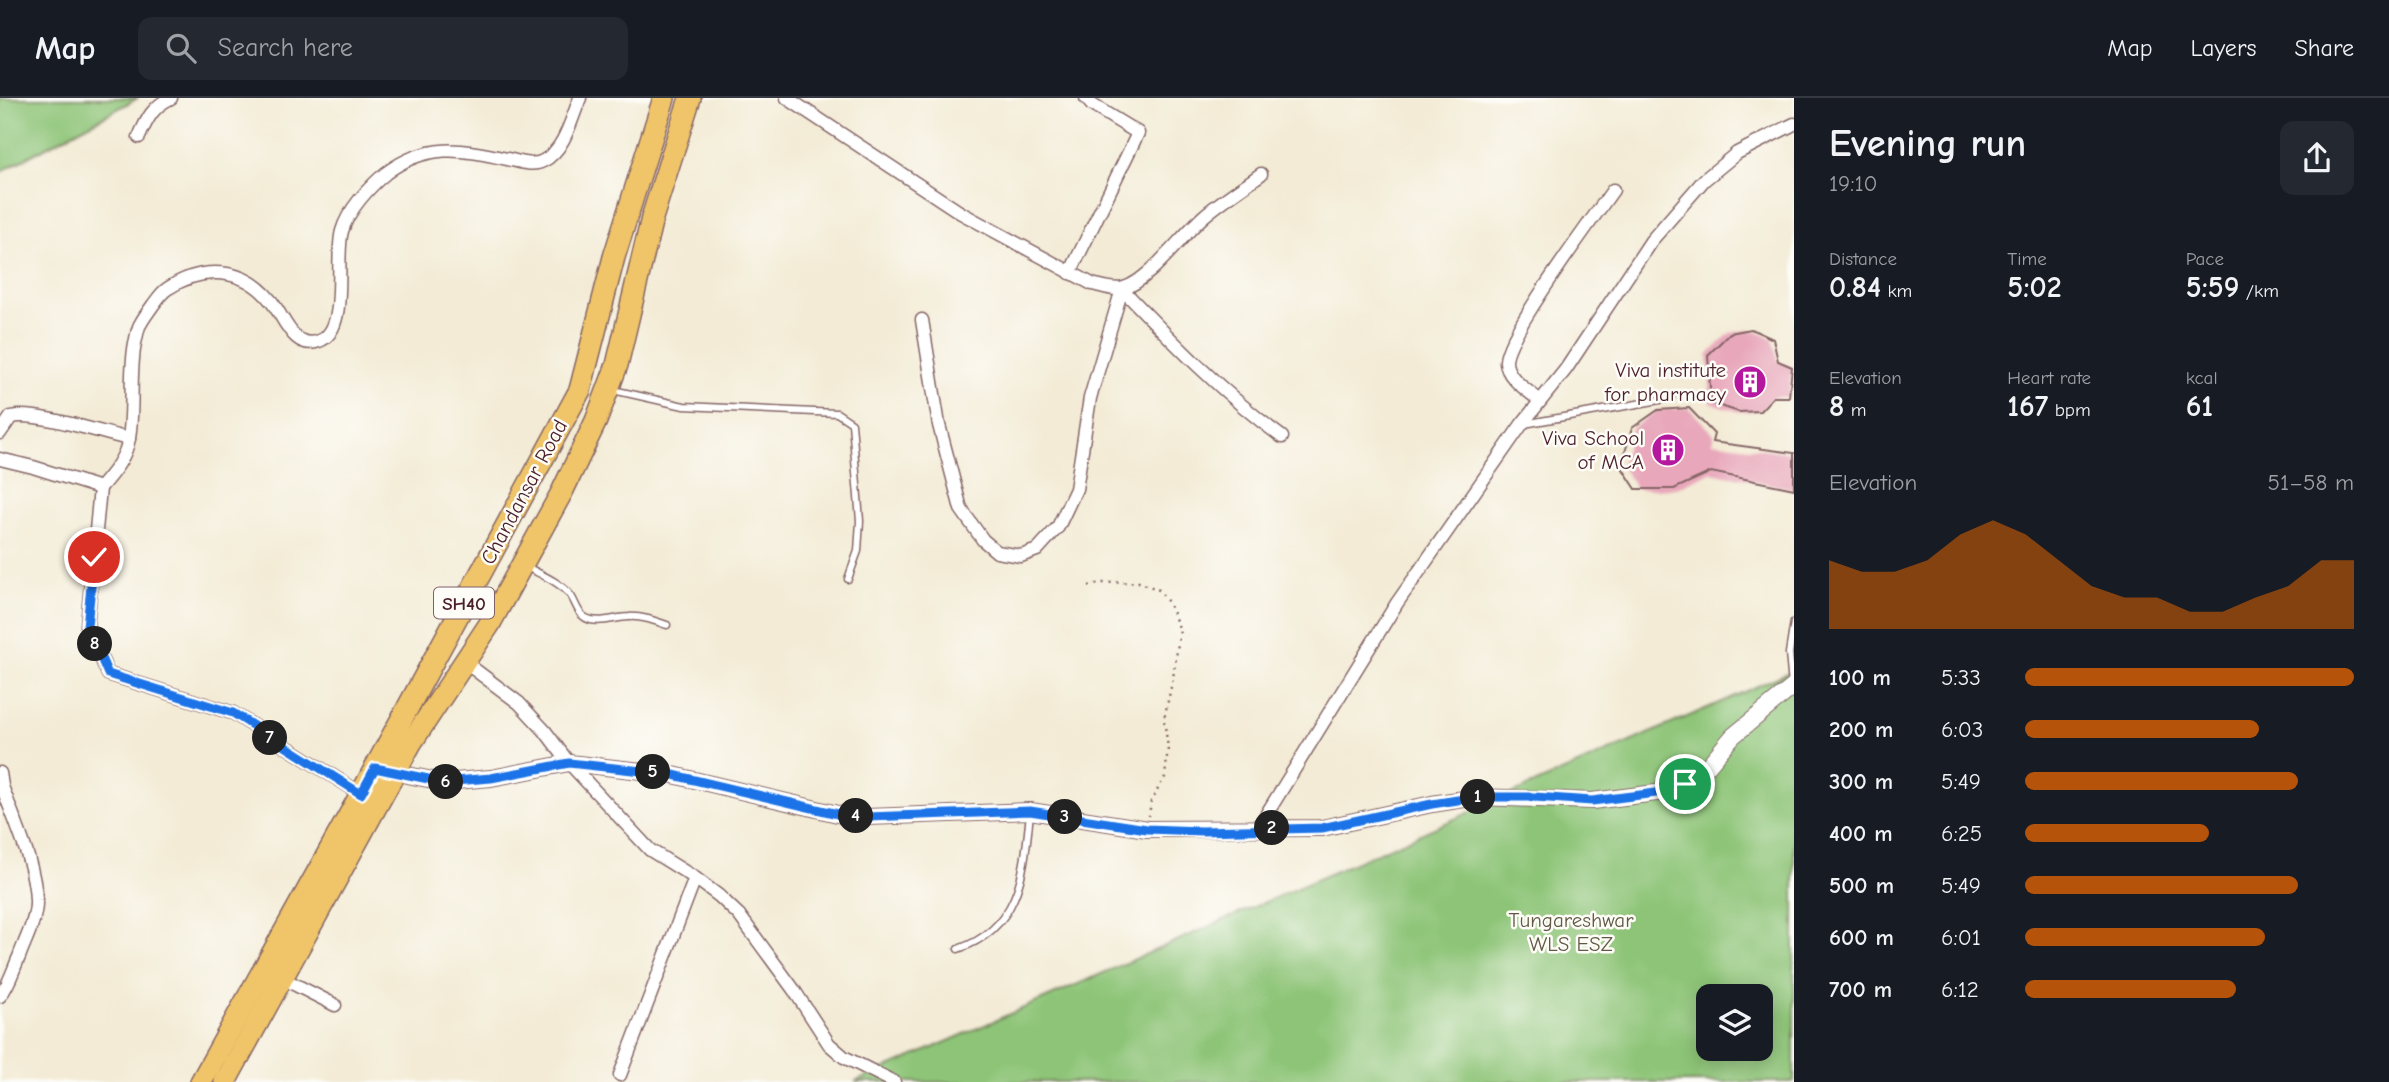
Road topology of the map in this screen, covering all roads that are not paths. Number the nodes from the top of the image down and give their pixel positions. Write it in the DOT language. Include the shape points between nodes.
graph roads {
  1 [pos="172,98"];
  2 [pos="580,98"];
  3 [pos="664,98"];
  4 [pos="690,98"];
  5 [pos="787,98"];
  6 [pos="1086,98"];
  7 [pos="1794,124"];
  8 [pos="139,137"];
  9 [pos="1261,174"];
  10 [pos="1613,190"];
  11 [pos="1070,273"];
  12 [pos="1122,289"];
  13 [pos="922,320"];
  14 [pos="608,388"];
  15 [pos="1671,398"];
  16 [pos="1540,401"];
  17 [pos="1521,424"];
  18 [pos="0,433"];
  19 [pos="1282,437"];
  20 [pos="129,439"];
  21 [pos="0,459"];
  22 [pos="100,488"];
  23 [pos="523,565"];
  24 [pos="848,579"];
  25 [pos="1794,622"];
  26 [pos="667,625"];
  27 [pos="466,663"];
  28 [pos="1793,686"];
  29 [pos="569,763"];
  30 [pos="384,771"];
  31 [pos="0,773"];
  32 [pos="370,799"];
  33 [pos="1030,811"];
  34 [pos="1258,828"];
  35 [pos="695,878"];
  36 [pos="958,949"];
  37 [pos="282,978"];
  38 [pos="0,996"];
  39 [pos="335,1005"];
  40 [pos="620,1075"];
  41 [pos="201,1082"];
  42 [pos="225,1082"];
  43 [pos="894,1082"];
  1 -- 8 [label="street" via="149,114"];
  2 -- 20 [label="street" via="555,152 542,162 435,150 405,159 374,183 342,229 338,314 323,339 306,342 297,338 270,299 244,279 221,272 191,276 164,291 140,324 131,364"];
  3 -- 30 [label="main road, Chandansar Road / SH40" via="614,257 580,390"];
  4 -- 14 [label="main road" via="652,218"];
  5 -- 11 [label="street" via="961,213"];
  6 -- 11 [label="street" via="1138,133"];
  7 -- 16 [label="street" via="1737,153 1704,180 1651,241"];
  9 -- 12 [label="street" via="1205,215 1154,268"];
  10 -- 16 [label="street" via="1510,344 1505,360 1509,373"];
  11 -- 12 [label="street" via="1091,284"];
  12 -- 13 [label="street" via="1090,398 1076,489 1058,527 1037,550 1021,556 997,552 961,509 939,425"];
  12 -- 19 [label="street" via="1185,355"];
  14 -- 23 [label="main road"];
  14 -- 24 [label="lane" via="684,406 845,417 852,424 860,521 858,551"];
  15 -- 17 [label="lane"];
  16 -- 17 [label="street"];
  17 -- 34 [label="street" via="1397,603"];
  18 -- 20 [label="street" via="19,415"];
  20 -- 22 [label="street" via="116,470"];
  21 -- 22 [label="street"];
  22 -- 32 [label="street" via="87,626 108,674 233,713"];
  23 -- 26 [label="lane" via="560,585 585,618 632,616"];
  23 -- 27 [label="main road"];
  25 -- 28 [label="lane" via="1789,653"];
  27 -- 29 [label="street" via="519,704"];
  27 -- 30 [label="main road" via="411,743"];
  28 -- 34 [label="street" via="1733,736 1705,769 1664,792 1592,801 1477,797 1322,828"];
  29 -- 30 [label="street" via="443,782"];
  29 -- 33 [label="street" via="669,774 842,815"];
  29 -- 35 [label="street" via="650,850"];
  30 -- 32 [label="main road"];
  31 -- 38 [label="street" via="30,867 36,902 20,954"];
  32 -- 37 [label="main road"];
  32 -- 41 [label="main road"];
  33 -- 34 [label="street" via="1147,829"];
  33 -- 36 [label="lane" via="1024,872 1012,905 991,933"];
  35 -- 40 [label="street"];
  35 -- 43 [label="street" via="738,915 829,1044 844,1057"];
  37 -- 39 [label="street"];
  37 -- 42 [label="main road"];
}
